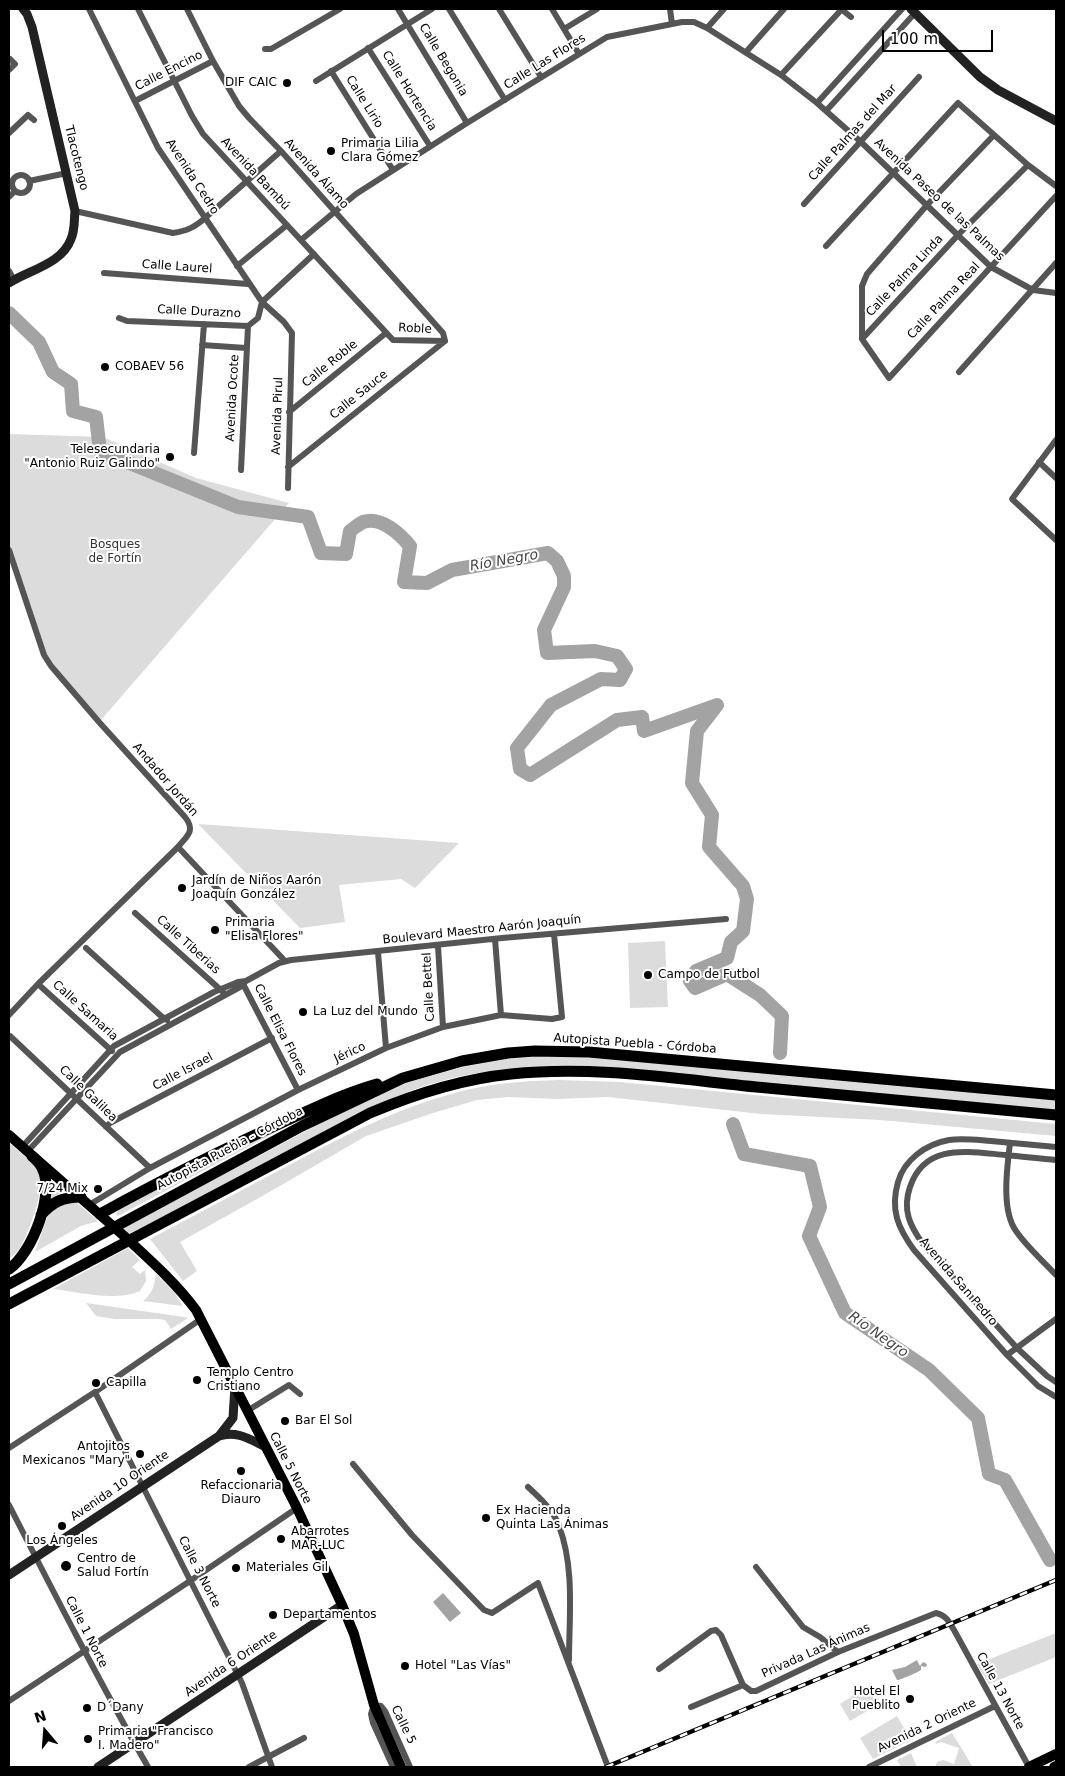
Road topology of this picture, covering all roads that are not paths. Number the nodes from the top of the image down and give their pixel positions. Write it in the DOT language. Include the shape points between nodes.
graph roads {
  1 [pos="23,9"];
  2 [pos="89,9"];
  3 [pos="138,9"];
  4 [pos="187,9"];
  5 [pos="340,9"];
  6 [pos="398,9"];
  7 [pos="432,9"];
  8 [pos="449,9"];
  9 [pos="500,9"];
  10 [pos="552,9"];
  11 [pos="597,9"];
  12 [pos="670,9"];
  13 [pos="724,9"];
  14 [pos="784,9"];
  15 [pos="842,9"];
  16 [pos="902,9"];
  17 [pos="913,11"];
  18 [pos="851,18"];
  19 [pos="408,24"];
  20 [pos="672,24"];
  21 [pos="707,28"];
  22 [pos="564,29"];
  23 [pos="368,48"];
  24 [pos="264,49"];
  25 [pos="746,52"];
  26 [pos="580,54"];
  27 [pos="10,59"];
  28 [pos="213,61"];
  29 [pos="9,70"];
  30 [pos="331,71"];
  31 [pos="781,75"];
  32 [pos="542,77"];
  33 [pos="919,77"];
  34 [pos="174,81"];
  35 [pos="316,81"];
  36 [pos="505,100"];
  37 [pos="135,101"];
  38 [pos="817,103"];
  39 [pos="826,111"];
  40 [pos="34,120"];
  41 [pos="1056,121"];
  42 [pos="467,123"];
  43 [pos="9,133"];
  44 [pos="994,135"];
  45 [pos="860,142"];
  46 [pos="430,146"];
  47 [pos="281,151"];
  48 [pos="1028,165"];
  49 [pos="393,170"];
  50 [pos="9,172"];
  51 [pos="67,173"];
  52 [pos="893,173"];
  53 [pos="14,178"];
  54 [pos="29,181"];
  55 [pos="246,182"];
  56 [pos="1056,186"];
  57 [pos="15,191"];
  58 [pos="1056,196"];
  59 [pos="9,197"];
  60 [pos="804,204"];
  61 [pos="927,205"];
  62 [pos="75,212"];
  63 [pos="334,212"];
  64 [pos="205,218"];
  65 [pos="287,224"];
  66 [pos="958,235"];
  67 [pos="301,240"];
  68 [pos="826,246"];
  69 [pos="314,254"];
  70 [pos="1056,263"];
  71 [pos="237,266"];
  72 [pos="991,266"];
  73 [pos="104,274"];
  74 [pos="10,278"];
  75 [pos="248,284"];
  76 [pos="1032,290"];
  77 [pos="1056,293"];
  78 [pos="262,302"];
  79 [pos="119,318"];
  80 [pos="204,324"];
  81 [pos="248,326"];
  82 [pos="386,333"];
  83 [pos="862,340"];
  84 [pos="445,341"];
  85 [pos="202,345"];
  86 [pos="292,346"];
  87 [pos="246,348"];
  88 [pos="959,372"];
  89 [pos="289,412"];
  90 [pos="1056,440"];
  91 [pos="194,452"];
  92 [pos="1039,462"];
  93 [pos="288,467"];
  94 [pos="241,470"];
  95 [pos="1056,478"];
  96 [pos="288,488"];
  97 [pos="1056,540"];
  98 [pos="9,550"];
  99 [pos="178,847"];
  100 [pos="135,913"];
  101 [pos="726,919"];
  102 [pos="554,934"];
  103 [pos="496,939"];
  104 [pos="438,946"];
  105 [pos="86,948"];
  106 [pos="378,952"];
  107 [pos="285,961"];
  108 [pos="244,982"];
  109 [pos="38,984"];
  110 [pos="220,989"];
  111 [pos="226,995"];
  112 [pos="9,1015"];
  113 [pos="501,1015"];
  114 [pos="165,1018"];
  115 [pos="172,1024"];
  116 [pos="443,1027"];
  117 [pos="10,1036"];
  118 [pos="272,1038"];
  119 [pos="386,1048"];
  120 [pos="111,1049"];
  121 [pos="117,1055"];
  122 [pos="403,1078"];
  123 [pos="298,1090"];
  124 [pos="71,1093"];
  125 [pos="1056,1095"];
  126 [pos="77,1098"];
  127 [pos="1056,1115"];
  128 [pos="106,1127"];
  129 [pos="9,1135"];
  130 [pos="1010,1143"];
  131 [pos="1056,1147"];
  132 [pos="27,1152"];
  133 [pos="1008,1156"];
  134 [pos="1056,1160"];
  135 [pos="150,1168"];
  136 [pos="85,1201"];
  137 [pos="100,1214"];
  138 [pos="40,1216"];
  139 [pos="9,1269"];
  140 [pos="1056,1275"];
  141 [pos="9,1284"];
  142 [pos="11,1304"];
  143 [pos="201,1319"];
  144 [pos="1056,1319"];
  145 [pos="1017,1348"];
  146 [pos="1007,1355"];
  147 [pos="1056,1382"];
  148 [pos="235,1386"];
  149 [pos="95,1392"];
  150 [pos="300,1394"];
  151 [pos="1056,1397"];
  152 [pos="247,1411"];
  153 [pos="219,1436"];
  154 [pos="9,1448"];
  155 [pos="266,1448"];
  156 [pos="352,1464"];
  157 [pos="142,1486"];
  158 [pos="528,1487"];
  159 [pos="9,1505"];
  160 [pos="297,1508"];
  161 [pos="35,1557"];
  162 [pos="756,1567"];
  163 [pos="9,1575"];
  164 [pos="190,1581"];
  165 [pos="342,1605"];
  166 [pos="952,1626"];
  167 [pos="84,1652"];
  168 [pos="838,1652"];
  169 [pos="569,1664"];
  170 [pos="659,1669"];
  171 [pos="238,1674"];
  172 [pos="743,1684"];
  173 [pos="9,1701"];
  174 [pos="374,1705"];
  175 [pos="995,1706"];
  176 [pos="691,1707"];
  177 [pos="304,1738"];
  178 [pos="134,1744"];
  179 [pos="1056,1754"];
  180 [pos="268,1757"];
  181 [pos="98,1767"];
  182 [pos="148,1767"];
  183 [pos="249,1767"];
  184 [pos="272,1767"];
  185 [pos="393,1767"];
  186 [pos="401,1767"];
  187 [pos="410,1767"];
  188 [pos="608,1767"];
  189 [pos="869,1767"];
  190 [pos="1029,1767"];
  1 -- 51 [label="street, Tlacotengo" via="32,27"];
  2 -- 37 [label="street, Avenida Cedro"];
  3 -- 34 [label="street, Avenida Bambú"];
  4 -- 28 [label="street, Avenida Álamo"];
  5 -- 24 [label="street" via="271,50"];
  6 -- 19 [label="street, Calle Begonia"];
  7 -- 19 [label="street"];
  8 -- 36 [label="street"];
  9 -- 32 [label="street"];
  10 -- 22 [label="street"];
  11 -- 22 [label="street"];
  12 -- 20 [label="street"];
  13 -- 21 [label="street"];
  14 -- 25 [label="street"];
  15 -- 18 [label="street"];
  15 -- 31 [label="street"];
  16 -- 38 [label="street"];
  17 -- 39 [label="street"];
  17 -- 41 [label="street" via="980,77"];
  19 -- 23 [label="street"];
  19 -- 42 [label="street, Calle Begonia"];
  20 -- 21 [label="street, Calle Las Flores" via="694,22"];
  20 -- 26 [label="street, Calle Las Flores" via="607,37"];
  21 -- 25 [label="street, Calle Las Flores"];
  22 -- 26 [label="street"];
  23 -- 30 [label="street"];
  23 -- 46 [label="street, Calle Hortencia"];
  25 -- 31 [label="street, Calle Las Flores"];
  26 -- 32 [label="street, Calle Las Flores"];
  27 -- 29 [label="street" via="15,64"];
  28 -- 34 [label="street, Calle Encino"];
  28 -- 47 [label="street, Avenida Álamo" via="239,106"];
  30 -- 35 [label="street"];
  30 -- 49 [label="street, Calle Lirio"];
  31 -- 38 [label="street, Calle Las Flores"];
  32 -- 36 [label="street, Calle Las Flores"];
  33 -- 45 [label="street, Calle Palmas del Mar"];
  34 -- 37 [label="street, Calle Encino"];
  34 -- 55 [label="street, Avenida Bambú" via="203,134"];
  36 -- 42 [label="street, Calle Las Flores"];
  37 -- 64 [label="street, Avenida Cedro" via="158,148"];
  38 -- 39 [label="street, Avenida Paseo de las Palmas"];
  39 -- 45 [label="street, Avenida Paseo de las Palmas"];
  40 -- 43 [label="street" via="28,115"];
  42 -- 46 [label="street, Calle Las Flores"];
  44 -- 48 [label="street"];
  44 -- 52 [label="street" via="958,104"];
  44 -- 61 [label="street"];
  45 -- 52 [label="street, Avenida Paseo de las Palmas"];
  45 -- 60 [label="street, Calle Palmas del Mar"];
  46 -- 49 [label="street, Calle Las Flores"];
  47 -- 55 [label="street"];
  47 -- 63 [label="street, Avenida Álamo"];
  48 -- 56 [label="street"];
  48 -- 66 [label="street, Calle Palma Linda"];
  49 -- 63 [label="street, Calle Las Flores"];
  50 -- 53 [label="street"];
  51 -- 54 [label="street"];
  51 -- 62 [label="street, Tlacotengo"];
  52 -- 61 [label="street, Avenida Paseo de las Palmas"];
  52 -- 68 [label="street"];
  53 -- 54 [label="street" via="23,175"];
  53 -- 57 [label="street" via="12,186"];
  54 -- 57 [label="street" via="26,191"];
  55 -- 64 [label="street"];
  55 -- 65 [label="street, Avenida Bambú"];
  57 -- 59 [label="street"];
  58 -- 72 [label="street, Calle Palma Real"];
  61 -- 66 [label="street, Avenida Paseo de las Palmas"];
  61 -- 83 [label="street" via="867,274 862,286"];
  62 -- 64 [label="street" via="173,233 185,232"];
  62 -- 74 [label="street, Tlacotengo" via="74,230 66,248 40,267"];
  63 -- 67 [label="street, Calle Las Flores"];
  63 -- 84 [label="street, Avenida Álamo" via="443,333"];
  64 -- 71 [label="street, Avenida Cedro"];
  65 -- 67 [label="street, Avenida Bambú"];
  65 -- 71 [label="street"];
  66 -- 72 [label="street, Avenida Paseo de las Palmas"];
  66 -- 83 [label="street, Calle Palma Linda"];
  67 -- 69 [label="street, Avenida Bambú"];
  69 -- 78 [label="street"];
  69 -- 82 [label="street, Avenida Bambú"];
  70 -- 76 [label="street"];
  71 -- 75 [label="street, Avenida Cedro"];
  72 -- 76 [label="street, Avenida Paseo de las Palmas"];
  72 -- 83 [label="street, Calle Palma Real" via="889,378"];
  73 -- 75 [label="street, Calle Laurel"];
  75 -- 78 [label="street, Avenida Cedro"];
  76 -- 77 [label="street, Avenida Paseo de las Palmas"];
  76 -- 88 [label="street"];
  78 -- 81 [label="street, Calle Durazno" via="258,318"];
  78 -- 86 [label="street, Avenida Cedro" via="292,333"];
  79 -- 80 [label="street, Calle Durazno"];
  80 -- 81 [label="street, Calle Durazno"];
  80 -- 85 [label="street"];
  81 -- 87 [label="street, Avenida Ocote"];
  82 -- 84 [label="street, Roble" via="393,340"];
  82 -- 89 [label="street, Calle Roble"];
  84 -- 93 [label="street, Calle Sauce"];
  85 -- 87 [label="street"];
  85 -- 91 [label="street"];
  86 -- 89 [label="street, Avenida Pirul"];
  87 -- 94 [label="street, Avenida Ocote"];
  89 -- 93 [label="street, Avenida Pirul"];
  90 -- 92 [label="street"];
  92 -- 95 [label="street"];
  92 -- 97 [label="street" via="1012,499"];
  93 -- 96 [label="street, Avenida Pirul"];
  98 -- 99 [label="street, Andador Jordán" via="44,655 51,666 189,822 190,831"];
  99 -- 107 [label="street"];
  99 -- 109 [label="street, Andador Jordán"];
  100 -- 110 [label="street, Calle Tiberias"];
  101 -- 102 [label="street, Boulevard Maestro Aarón Joaquín"];
  102 -- 103 [label="street, Boulevard Maestro Aarón Joaquín"];
  102 -- 113 [label="street, Jérico" via="562,1017"];
  103 -- 104 [label="street, Boulevard Maestro Aarón Joaquín"];
  103 -- 113 [label="street"];
  104 -- 106 [label="street, Boulevard Maestro Aarón Joaquín"];
  104 -- 116 [label="street, Calle Bettel"];
  105 -- 114 [label="street"];
  106 -- 107 [label="street, Boulevard Maestro Aarón Joaquín"];
  106 -- 119 [label="street"];
  107 -- 108 [label="street, Boulevard Maestro Aarón Joaquín"];
  108 -- 110 [label="street, Boulevard Maestro Aarón Joaquín"];
  108 -- 111 [label="street, Boulevard Maestro Aarón Joaquín"];
  108 -- 118 [label="street, Calle Elisa Flores"];
  109 -- 112 [label="street, Andador Jordán"];
  109 -- 120 [label="street, Calle Samaria"];
  110 -- 111 [label="street, Calle Tiberias"];
  110 -- 114 [label="street, Boulevard Maestro Aarón Joaquín"];
  111 -- 115 [label="street, Boulevard Maestro Aarón Joaquín"];
  113 -- 116 [label="street, Jérico"];
  114 -- 115 [label="street"];
  114 -- 120 [label="street, Boulevard Maestro Aarón Joaquín"];
  115 -- 121 [label="street, Boulevard Maestro Aarón Joaquín"];
  116 -- 119 [label="street, Jérico"];
  117 -- 124 [label="street, Calle Galilea"];
  118 -- 123 [label="street, Calle Elisa Flores"];
  118 -- 128 [label="street, Calle Israel"];
  119 -- 123 [label="street, Jérico"];
  120 -- 121 [label="street, Calle Samaria"];
  120 -- 124 [label="street, Boulevard Maestro Aarón Joaquín"];
  121 -- 126 [label="street, Boulevard Maestro Aarón Joaquín"];
  122 -- 125 [label="highway, Autopista Puebla - Córdoba" via="477,1058 560,1051"];
  122 -- 137 [label="highway" via="324,1103 180,1170"];
  122 -- 141 [label="highway, Autopista Puebla - Córdoba" via="302,1126"];
  123 -- 135 [label="street, Jérico"];
  124 -- 126 [label="street, Calle Galilea"];
  124 -- 132 [label="street, Boulevard Maestro Aarón Joaquín"];
  126 -- 128 [label="street, Calle Galilea"];
  126 -- 132 [label="street, Boulevard Maestro Aarón Joaquín"];
  127 -- 142 [label="highway" via="560,1071 509,1074 442,1086 370,1113"];
  128 -- 135 [label="street, Calle Galilea"];
  129 -- 132 [label="main road, Calle 5 Norte"];
  130 -- 131 [label="street, Avenida San Pedro"];
  130 -- 133 [label="street"];
  130 -- 146 [label="street, Avenida San Pedro" via="967,1139 949,1140 929,1147 910,1160 904,1169 896,1189 894,1206 902,1234 914,1250"];
  132 -- 136 [label="main road, Calle 5 Norte"];
  132 -- 138 [label="highway" via="42,1168 46,1184"];
  133 -- 134 [label="street, Avenida San Pedro"];
  133 -- 140 [label="street" via="1008,1215 1016,1231"];
  133 -- 145 [label="street, Avenida San Pedro" via="966,1151 932,1158 916,1174 906,1208 913,1230 923,1244"];
  135 -- 136 [label="street, Jérico"];
  136 -- 137 [label="main road, Calle 5 Norte"];
  136 -- 138 [label="highway" via="69,1197 47,1208"];
  137 -- 143 [label="main road, Calle 5 Norte" via="182,1291"];
  138 -- 139 [label="highway" via="26,1252"];
  143 -- 148 [label="main road, Calle 5 Norte"];
  143 -- 149 [label="street"];
  144 -- 145 [label="street"];
  145 -- 146 [label="street"];
  145 -- 147 [label="street, Avenida San Pedro"];
  146 -- 151 [label="street, Avenida San Pedro" via="1038,1386"];
  148 -- 152 [label="main road, Calle 5 Norte"];
  148 -- 153 [label="street" via="233,1418"];
  149 -- 154 [label="street"];
  149 -- 157 [label="street, Calle 3 Norte"];
  150 -- 152 [label="street" via="289,1385"];
  152 -- 155 [label="main road, Calle 5 Norte"];
  153 -- 155 [label="street" via="232,1433"];
  153 -- 157 [label="street, Avenida 10 Oriente"];
  155 -- 160 [label="main road, Calle 5 Norte"];
  156 -- 169 [label="street" via="412,1535 484,1610 492,1613 538,1582"];
  157 -- 161 [label="street, Avenida 10 Oriente"];
  157 -- 164 [label="street, Calle 3 Norte"];
  158 -- 169 [label="street" via="546,1505 559,1525 566,1554 570,1586"];
  159 -- 161 [label="street, Calle 1 Norte"];
  160 -- 164 [label="street"];
  160 -- 165 [label="main road, Calle 5 Norte"];
  161 -- 163 [label="street, Avenida 10 Oriente"];
  161 -- 167 [label="street, Calle 1 Norte"];
  162 -- 168 [label="street" via="803,1627"];
  164 -- 167 [label="street"];
  164 -- 171 [label="street, Calle 3 Norte"];
  165 -- 171 [label="street, Avenida 6 Oriente"];
  165 -- 174 [label="main road, Calle 5 Norte" via="354,1634"];
  166 -- 168 [label="street, Privada Las Ánimas" via="946,1616 936,1613"];
  166 -- 175 [label="street, Calle 13 Norte"];
  167 -- 173 [label="street"];
  167 -- 178 [label="street, Calle 1 Norte"];
  168 -- 172 [label="street, Privada Las Ánimas" via="756,1691"];
  169 -- 188 [label="street"];
  170 -- 172 [label="street" via="711,1630 716,1630"];
  171 -- 178 [label="street, Avenida 6 Oriente"];
  171 -- 180 [label="street, Calle 3 Norte"];
  172 -- 176 [label="street"];
  174 -- 185 [label="street, Calle 5" via="373,1723"];
  174 -- 186 [label="main road, Calle 5 Norte"];
  174 -- 187 [label="street, Calle 5" via="385,1711"];
  175 -- 189 [label="street, Avenida 2 Oriente"];
  175 -- 190 [label="street, Calle 13 Norte"];
  177 -- 180 [label="street"];
  178 -- 181 [label="street, Avenida 6 Oriente"];
  178 -- 182 [label="street, Calle 1 Norte"];
  179 -- 190 [label="main road"];
  180 -- 183 [label="street"];
  180 -- 184 [label="street, Calle 3 Norte"];
}
